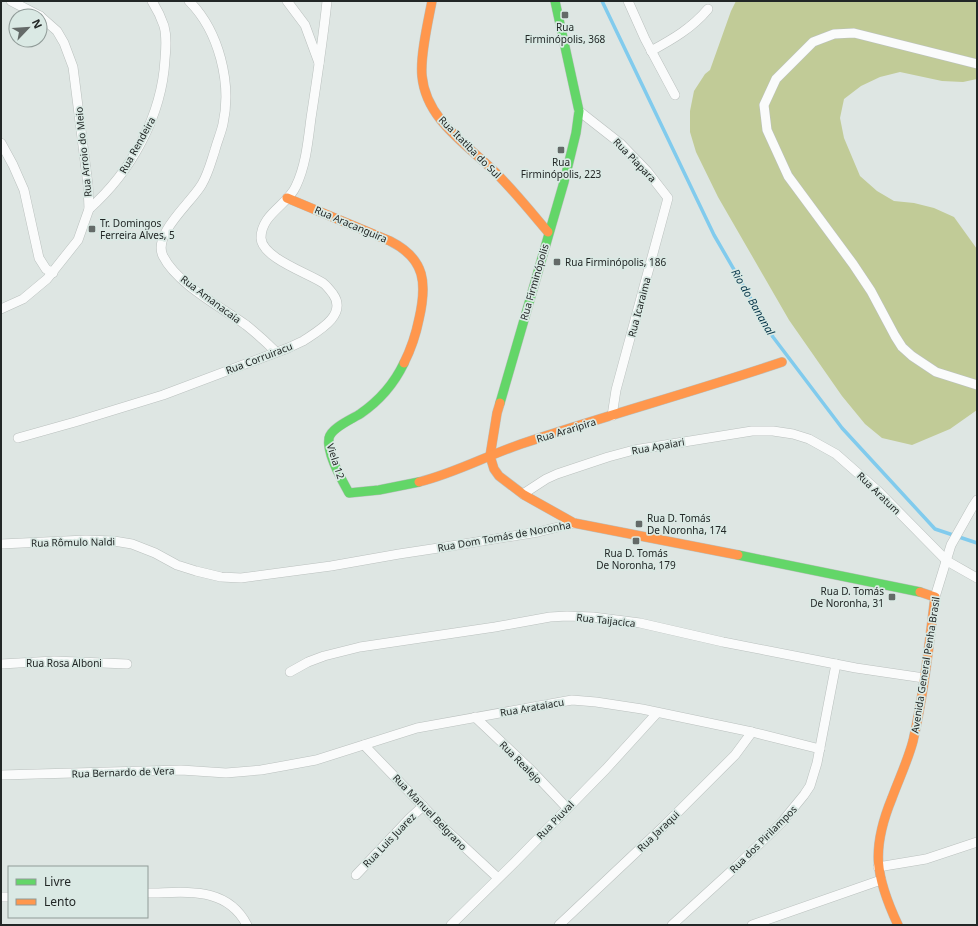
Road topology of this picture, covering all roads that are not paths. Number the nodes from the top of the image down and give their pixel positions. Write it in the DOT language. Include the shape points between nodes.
graph roads {
  1 [pos="11,1"];
  2 [pos="152,1"];
  3 [pos="188,1"];
  4 [pos="287,1"];
  5 [pos="327,1"];
  6 [pos="432,1"];
  7 [pos="555,1"];
  8 [pos="628,1"];
  9 [pos="25,8"];
  10 [pos="708,9"];
  11 [pos="48,23"];
  12 [pos="651,51"];
  13 [pos="320,64"];
  14 [pos="977,64"];
  15 [pos="675,94"];
  16 [pos="579,111"];
  17 [pos="1,143"];
  18 [pos="287,198"];
  19 [pos="668,198"];
  20 [pos="89,209"];
  21 [pos="548,232"];
  22 [pos="53,273"];
  23 [pos="1,309"];
  24 [pos="275,351"];
  25 [pos="782,362"];
  26 [pos="977,385"];
  27 [pos="612,416"];
  28 [pos="335,429"];
  29 [pos="802,436"];
  30 [pos="18,438"];
  31 [pos="490,456"];
  32 [pos="348,493"];
  33 [pos="522,494"];
  34 [pos="977,500"];
  35 [pos="574,523"];
  36 [pos="1,544"];
  37 [pos="166,559"];
  38 [pos="947,562"];
  39 [pos="977,578"];
  40 [pos="935,597"];
  41 [pos="1,664"];
  42 [pos="127,664"];
  43 [pos="836,664"];
  44 [pos="290,672"];
  45 [pos="924,678"];
  46 [pos="657,713"];
  47 [pos="475,717"];
  48 [pos="752,732"];
  49 [pos="364,744"];
  50 [pos="820,749"];
  51 [pos="246,771"];
  52 [pos="1,775"];
  53 [pos="423,806"];
  54 [pos="566,808"];
  55 [pos="977,842"];
  56 [pos="878,867"];
  57 [pos="356,875"];
  58 [pos="498,878"];
  59 [pos="880,880"];
  60 [pos="148,893"];
  61 [pos="247,925"];
  62 [pos="451,925"];
  63 [pos="559,925"];
  64 [pos="672,925"];
  65 [pos="752,925"];
  66 [pos="898,925"];
  1 -- 9 [label="street, Rua Arroio do Meio"];
  2 -- 20 [label="street, Rua Rendeira" via="161,15 166,43 165,66 157,104 146,131 119,177 104,196"];
  3 -- 24 [label="street, Rua Amanacaia" via="200,14 216,46 224,76 226,97 223,124 206,177 170,226 164,236 161,250 168,264 188,283 263,339"];
  4 -- 13 [label="street" via="305,25"];
  5 -- 13 [label="street"];
  6 -- 21 [label="main road, Rua Itatiba do Sul" via="425,35 422,76 425,91 436,114 447,128 523,202"];
  7 -- 16 [label="main road, Rua Firminópolis"];
  8 -- 12 [label="street"];
  10 -- 12 [label="street" via="683,33"];
  11 -- 20 [label="street, Rua Arroio do Meio" via="57,31 64,43 73,67"];
  12 -- 15 [label="street"];
  13 -- 18 [label="street" via="305,156 295,188"];
  14 -- 26 [label="street" via="854,33 834,34 812,42 776,79 764,105 767,130 788,176 871,291 902,347 936,372"];
  16 -- 19 [label="street, Rua Piapara" via="621,144"];
  16 -- 21 [label="main road, Rua Firminópolis" via="576,133"];
  17 -- 22 [label="street" via="24,190 39,258 46,269"];
  18 -- 24 [label="street, Rua Corruiracu" via="267,219 263,226 262,241 277,259 314,278 329,289 338,303 333,318 314,334 288,348"];
  18 -- 28 [label="main road, Rua Aracanguira" via="393,242 412,257 423,278 424,291 417,330 399,373 375,403"];
  19 -- 27 [label="street, Rua Icaraima" via="616,390"];
  20 -- 22 [label="street, Rua Arroio do Meio" via="78,240"];
  21 -- 31 [label="main road, Rua Firminópolis" via="497,413"];
  22 -- 23 [label="street, Rua Arroio do Meio" via="39,287"];
  24 -- 30 [label="street, Rua Corruiracu" via="163,395"];
  25 -- 27 [label="main road, Rua Araripira"];
  27 -- 31 [label="main road, Rua Araripira"];
  28 -- 32 [label="main road, Viela 12" via="330,434 329,444"];
  29 -- 33 [label="street, Rua Apaiari" via="773,431 752,431 634,450 557,474"];
  29 -- 38 [label="street, Rua Aratum" via="836,454 865,478"];
  31 -- 32 [label="main road, Rua Araripira" via="432,479 389,489"];
  31 -- 33 [label="main road" via="498,475"];
  33 -- 35 [label="main road"];
  34 -- 38 [label="street, Avenida General Penha Brasil" via="951,546"];
  35 -- 37 [label="street, Rua Dom Tomás de Noronha" via="538,532 241,578 204,574"];
  35 -- 40 [label="main road, Rua Dom Tomás de Noronha" via="894,586"];
  36 -- 37 [label="street, Rua Rômulo Naldi" via="114,541 132,544"];
  38 -- 39 [label="street, Rua Aratum"];
  38 -- 40 [label="street, Avenida General Penha Brasil"];
  40 -- 45 [label="main road, Avenida General Penha Brasil"];
  41 -- 42 [label="street, Rua Rosa Alboni" via="54,661"];
  43 -- 44 [label="street, Rua Taijacica" via="640,623 567,616 360,647 318,658"];
  43 -- 45 [label="street, Rua Taijacica"];
  43 -- 50 [label="street, Rua dos Pirilampos"];
  45 -- 56 [label="main road, Avenida General Penha Brasil" via="912,745 882,826 876,855"];
  46 -- 47 [label="street, Rua Arataiacu" via="572,700"];
  46 -- 48 [label="street, Rua Arataiacu"];
  46 -- 54 [label="street, Rua Piuval"];
  47 -- 49 [label="street, Rua Arataiacu" via="417,728"];
  47 -- 54 [label="street, Rua Realejo" via="531,770"];
  48 -- 50 [label="street, Rua Arataiacu"];
  48 -- 63 [label="street, Rua Jaraqui" via="735,754 664,826"];
  49 -- 51 [label="street, Rua Arataiacu" via="298,764"];
  49 -- 53 [label="street, Rua Manuel Belgrano"];
  50 -- 64 [label="street, Rua dos Pirilampos" via="810,786 793,810"];
  51 -- 52 [label="street, Rua Bernardo de Vera" via="226,773 180,770"];
  53 -- 57 [label="street, Rua Luis Juarez"];
  53 -- 58 [label="street, Rua Manuel Belgrano"];
  54 -- 58 [label="street, Rua Piuval"];
  55 -- 56 [label="street" via="926,859"];
  56 -- 59 [label="main road, Avenida General Penha Brasil"];
  58 -- 62 [label="street, Rua Piuval"];
  59 -- 65 [label="street"];
  59 -- 66 [label="main road, Avenida General Penha Brasil"];
  60 -- 61 [label="street" via="213,895 233,906"];
}
